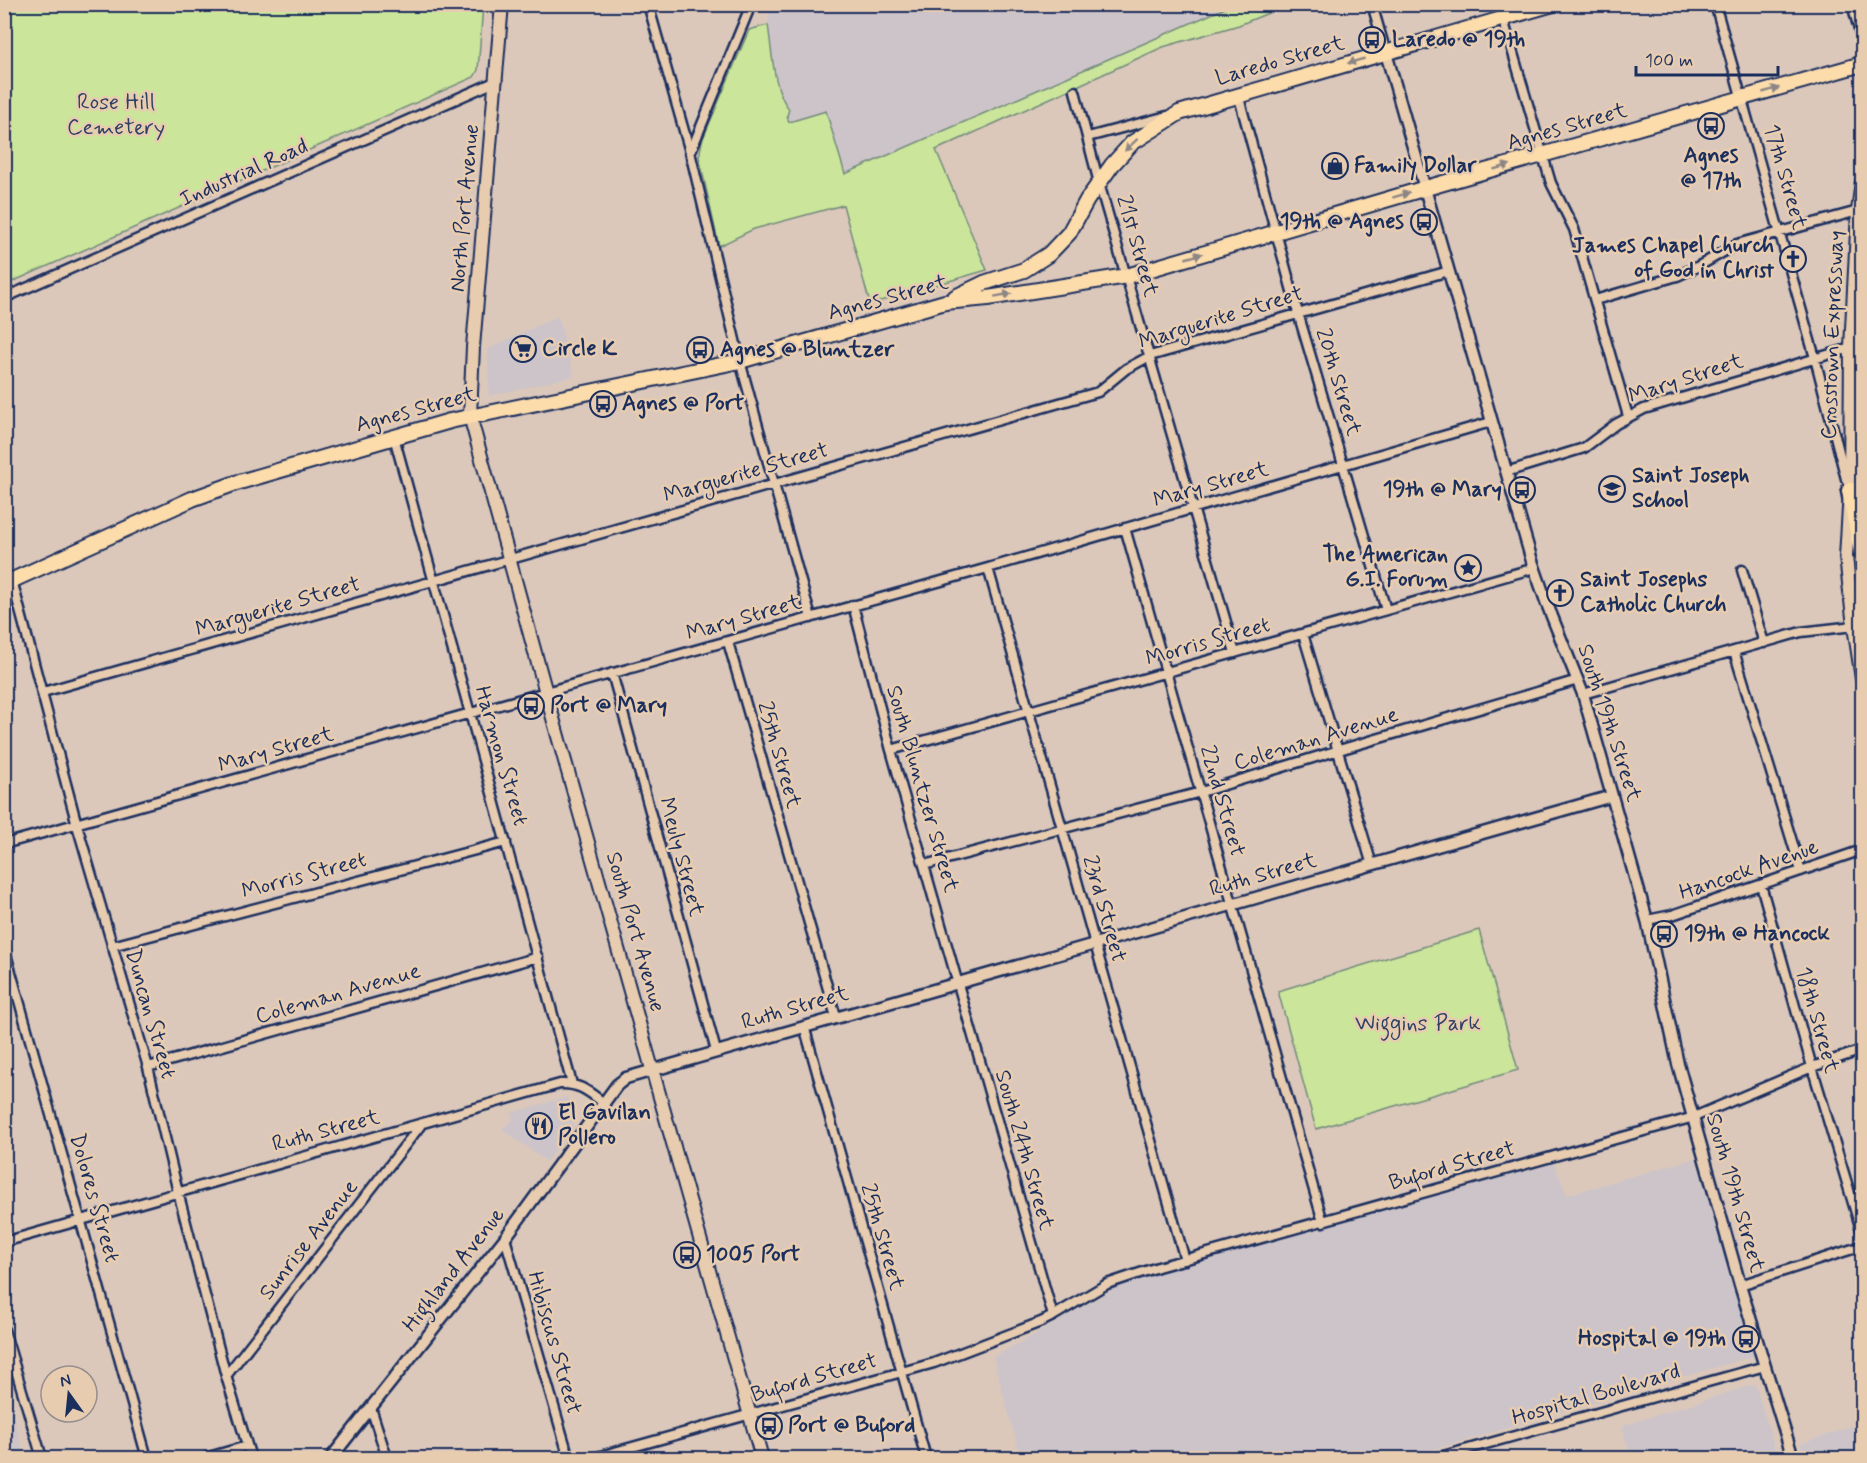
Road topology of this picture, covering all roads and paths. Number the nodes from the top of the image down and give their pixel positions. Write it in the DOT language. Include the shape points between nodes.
graph roads {
  1 [pos="502,4"];
  2 [pos="648,4"];
  3 [pos="1372,4"];
  4 [pos="1553,4"];
  5 [pos="1715,4"];
  6 [pos="1852,4"];
  7 [pos="747,8"];
  8 [pos="1503,19"];
  9 [pos="1863,41"];
  10 [pos="1386,53"];
  11 [pos="1863,64"];
  12 [pos="497,81"];
  13 [pos="1076,91"];
  14 [pos="1238,94"];
  15 [pos="1741,99"];
  16 [pos="1179,113"];
  17 [pos="1088,137"];
  18 [pos="690,152"];
  19 [pos="1543,156"];
  20 [pos="1863,181"];
  21 [pos="1099,183"];
  22 [pos="1426,188"];
  23 [pos="1858,211"];
  24 [pos="1277,232"];
  25 [pos="1779,232"];
  26 [pos="1449,271"];
  27 [pos="1127,276"];
  28 [pos="4,298"];
  29 [pos="1595,300"];
  30 [pos="945,302"];
  31 [pos="1298,313"];
  32 [pos="1851,348"];
  33 [pos="1150,356"];
  34 [pos="1815,358"];
  35 [pos="740,361"];
  36 [pos="470,416"];
  37 [pos="1628,416"];
  38 [pos="1491,422"];
  39 [pos="394,437"];
  40 [pos="1344,465"];
  41 [pos="1506,472"];
  42 [pos="774,484"];
  43 [pos="1850,490"];
  44 [pos="1194,509"];
  45 [pos="1125,528"];
  46 [pos="1863,551"];
  47 [pos="509,560"];
  48 [pos="988,568"];
  49 [pos="1535,568"];
  50 [pos="1742,570"];
  51 [pos="434,581"];
  52 [pos="8,582"];
  53 [pos="853,606"];
  54 [pos="1386,610"];
  55 [pos="811,618"];
  56 [pos="1854,626"];
  57 [pos="1303,633"];
  58 [pos="728,642"];
  59 [pos="1764,643"];
  60 [pos="1734,651"];
  61 [pos="1235,653"];
  62 [pos="1166,672"];
  63 [pos="612,673"];
  64 [pos="1863,679"];
  65 [pos="1578,680"];
  66 [pos="43,692"];
  67 [pos="546,692"];
  68 [pos="1583,694"];
  69 [pos="1030,711"];
  70 [pos="470,714"];
  71 [pos="891,750"];
  72 [pos="1339,750"];
  73 [pos="1201,792"];
  74 [pos="1612,796"];
  75 [pos="77,825"];
  76 [pos="1062,830"];
  77 [pos="506,842"];
  78 [pos="4,844"];
  79 [pos="1863,850"];
  80 [pos="1372,865"];
  81 [pos="924,866"];
  82 [pos="1801,871"];
  83 [pos="1761,885"];
  84 [pos="1232,904"];
  85 [pos="1647,920"];
  86 [pos="1095,944"];
  87 [pos="112,946"];
  88 [pos="4,947"];
  89 [pos="538,957"];
  90 [pos="957,983"];
  91 [pos="836,1017"];
  92 [pos="804,1026"];
  93 [pos="1863,1050"];
  94 [pos="716,1051"];
  95 [pos="148,1067"];
  96 [pos="1812,1067"];
  97 [pos="651,1070"];
  98 [pos="573,1084"];
  99 [pos="605,1104"];
  100 [pos="1694,1117"];
  101 [pos="420,1125"];
  102 [pos="178,1192"];
  103 [pos="81,1220"];
  104 [pos="1323,1222"];
  105 [pos="1863,1233"];
  106 [pos="505,1238"];
  107 [pos="4,1242"];
  108 [pos="1863,1246"];
  109 [pos="1185,1260"];
  110 [pos="1740,1285"];
  111 [pos="1053,1316"];
  112 [pos="4,1330"];
  113 [pos="1765,1366"];
  114 [pos="902,1372"];
  115 [pos="226,1376"];
  116 [pos="371,1408"];
  117 [pos="750,1414"];
  118 [pos="248,1446"];
  119 [pos="1455,1456"];
  120 [pos="42,1458"];
  121 [pos="147,1458"];
  122 [pos="205,1458"];
  123 [pos="251,1458"];
  124 [pos="331,1458"];
  125 [pos="387,1458"];
  126 [pos="569,1458"];
  127 [pos="593,1458"];
  128 [pos="762,1458"];
  129 [pos="926,1458"];
  130 [pos="1436,1458"];
  131 [pos="1793,1458"];
  1 -- 12 [label="main road, North Port Avenue"];
  2 -- 18 [label="street"];
  3 -- 10 [label="street, South 19th Street"];
  4 -- 8 [label="main road, Laredo Street"];
  5 -- 15 [label="street, 17th Street"];
  6 -- 9 [label="street"];
  7 -- 18 [label="street"];
  8 -- 10 [label="main road, Laredo Street"];
  8 -- 19 [label="street"];
  10 -- 14 [label="main road, Laredo Street, one-way"];
  10 -- 22 [label="street, South 19th Street"];
  15 -- 11 [label="main road, Agnes Street, one-way"];
  12 -- 28 [label="street, Industrial Road"];
  12 -- 36 [label="main road, North Port Avenue"];
  13 -- 17 [label="street, 21st Street"];
  14 -- 16 [label="main road, Laredo Street"];
  14 -- 24 [label="street, 20th Street"];
  15 -- 19 [label="main road, Agnes Street"];
  15 -- 25 [label="street, 17th Street"];
  16 -- 17 [label="street, Laredo Street"];
  16 -- 21 [label="main road, one-way" via="1132,143"];
  17 -- 21 [label="street, 21st Street"];
  18 -- 35 [label="street"];
  22 -- 19 [label="main road, Agnes Street, one-way"];
  19 -- 29 [label="street" via="1555,194 1574,229"];
  20 -- 23 [label="main road, Crosstown Expressway"];
  21 -- 27 [label="street, 21st Street"];
  21 -- 30 [label="main road" via="1069,233 1049,254 1024,270"];
  24 -- 22 [label="main road, Agnes Street, one-way"];
  22 -- 26 [label="street, South 19th Street"];
  23 -- 25 [label="street"];
  23 -- 32 [label="main road, Crosstown Expressway"];
  27 -- 24 [label="main road, Agnes Street, one-way"];
  24 -- 31 [label="street, 20th Street"];
  25 -- 29 [label="street" via="1737,244 1677,276"];
  25 -- 34 [label="street, 17th Street"];
  26 -- 31 [label="street, Marguerite Street"];
  26 -- 38 [label="street, South 19th Street"];
  30 -- 27 [label="main road, Agnes Street, one-way"];
  27 -- 33 [label="street, 21st Street"];
  29 -- 37 [label="street"];
  30 -- 35 [label="main road, Agnes Street"];
  31 -- 33 [label="street, Marguerite Street"];
  31 -- 40 [label="street, 20th Street"];
  32 -- 34 [label="street, Mary Street"];
  32 -- 43 [label="main road, Crosstown Expressway"];
  33 -- 42 [label="street, Marguerite Street" via="1098,392"];
  33 -- 44 [label="street, 21st Street"];
  34 -- 37 [label="street, Mary Street"];
  34 -- 43 [label="street, 17th Street"];
  35 -- 36 [label="main road, Agnes Street"];
  35 -- 42 [label="street"];
  36 -- 39 [label="main road, Agnes Street"];
  36 -- 47 [label="main road, South Port Avenue"];
  37 -- 41 [label="street, Mary Street" via="1584,448"];
  38 -- 40 [label="street, Mary Street"];
  38 -- 41 [label="street, South 19th Street"];
  39 -- 51 [label="street, Harmon Street"];
  39 -- 52 [label="main road, Agnes Street" via="192,499"];
  40 -- 44 [label="street, Mary Street"];
  40 -- 54 [label="street, 20th Street"];
  41 -- 49 [label="street, South 19th Street"];
  42 -- 47 [label="street, Marguerite Street"];
  42 -- 55 [label="street"];
  43 -- 46 [label="highway"];
  43 -- 56 [label="main road, 17th Street" via="1846,557"];
  44 -- 45 [label="street, Mary Street"];
  44 -- 61 [label="street, 21st Street"];
  45 -- 48 [label="street, Mary Street"];
  45 -- 62 [label="street, 22nd Street"];
  47 -- 51 [label="street, Marguerite Street"];
  47 -- 67 [label="main road, South Port Avenue"];
  48 -- 53 [label="street, Mary Street"];
  48 -- 69 [label="street, 23rd Street"];
  49 -- 54 [label="street, Morris Street"];
  49 -- 65 [label="street, South 19th Street"];
  50 -- 59 [label="street"];
  51 -- 66 [label="street, Marguerite Street"];
  51 -- 70 [label="street, Harmon Street"];
  52 -- 66 [label="street, Duncan Street"];
  53 -- 55 [label="street, Mary Street"];
  53 -- 71 [label="street, South Bluntzer Street"];
  54 -- 57 [label="street, Morris Street"];
  55 -- 58 [label="street, Mary Street"];
  56 -- 59 [label="street" via="1802,632"];
  56 -- 64 [label="main road, 17th Street"];
  57 -- 61 [label="street, Morris Street"];
  57 -- 72 [label="street"];
  58 -- 63 [label="street, Mary Street"];
  58 -- 91 [label="street, 25th Street"];
  59 -- 60 [label="street"];
  60 -- 68 [label="street"];
  60 -- 82 [label="street"];
  61 -- 62 [label="street, Morris Street"];
  62 -- 69 [label="street, Morris Street"];
  62 -- 73 [label="street, 22nd Street"];
  63 -- 67 [label="street, Mary Street"];
  63 -- 94 [label="street, Meuly Street"];
  65 -- 68 [label="street, South 19th Street"];
  65 -- 72 [label="street, Coleman Avenue"];
  66 -- 75 [label="street, Duncan Street"];
  67 -- 70 [label="street, Mary Street"];
  67 -- 97 [label="main road, South Port Avenue"];
  68 -- 74 [label="street, South 19th Street"];
  69 -- 71 [label="street, Morris Street"];
  69 -- 76 [label="street, 23rd Street"];
  70 -- 75 [label="street, Mary Street"];
  70 -- 77 [label="street, Harmon Street"];
  71 -- 81 [label="street, South Bluntzer Street"];
  72 -- 73 [label="street, Coleman Avenue"];
  72 -- 80 [label="street"];
  73 -- 76 [label="street, Coleman Avenue"];
  73 -- 84 [label="street, 22nd Street"];
  74 -- 80 [label="street, Ruth Street"];
  74 -- 85 [label="street, South 19th Street"];
  75 -- 78 [label="street, Mary Street"];
  75 -- 87 [label="street, Duncan Street"];
  76 -- 81 [label="street, Coleman Avenue"];
  76 -- 86 [label="street, 23rd Street"];
  77 -- 87 [label="street, Morris Street"];
  77 -- 89 [label="street, Harmon Street"];
  79 -- 82 [label="street, Hancock Avenue"];
  80 -- 84 [label="street, Ruth Street"];
  81 -- 90 [label="street, South Bluntzer Street"];
  82 -- 83 [label="street, Hancock Avenue"];
  83 -- 85 [label="street, Hancock Avenue"];
  83 -- 96 [label="street, 18th Street"];
  84 -- 86 [label="street, Ruth Street"];
  84 -- 104 [label="street, 22nd Street"];
  85 -- 100 [label="street, South 19th Street" via="1678,1064"];
  86 -- 90 [label="street, Ruth Street"];
  86 -- 109 [label="street, 23rd Street"];
  87 -- 95 [label="street, Duncan Street"];
  88 -- 103 [label="street, Dolores Street"];
  89 -- 95 [label="street, Coleman Avenue"];
  89 -- 98 [label="street, Harmon Street"];
  90 -- 91 [label="street, Ruth Street"];
  90 -- 111 [label="street, South 24th Street"];
  91 -- 92 [label="street, Ruth Street"];
  92 -- 94 [label="street, Ruth Street"];
  92 -- 114 [label="street, 25th Street"];
  93 -- 96 [label="street, Buford Street"];
  94 -- 97 [label="street, Ruth Street"];
  95 -- 102 [label="street, Duncan Street"];
  96 -- 100 [label="street, Buford Street"];
  96 -- 105 [label="street, 18th Street"];
  97 -- 99 [label="street, Ruth Street" via="626,1078"];
  97 -- 117 [label="main road, South Port Avenue"];
  98 -- 99 [label="street"];
  98 -- 101 [label="street, Ruth Street" via="560,1084"];
  99 -- 106 [label="street, Highland Avenue"];
  100 -- 104 [label="street, Buford Street"];
  100 -- 110 [label="street, South 19th Street"];
  101 -- 102 [label="street, Ruth Street"];
  101 -- 115 [label="street, Sunrise Avenue"];
  102 -- 103 [label="street, Ruth Street"];
  102 -- 115 [label="street, Duncan Street"];
  103 -- 107 [label="street, Ruth Street"];
  103 -- 121 [label="street, Dolores Street"];
  104 -- 109 [label="street, Buford Street"];
  106 -- 116 [label="street, Highland Avenue"];
  106 -- 126 [label="street, Hibiscus Street"];
  108 -- 110 [label="street"];
  109 -- 111 [label="street, Buford Street" via="1107,1284"];
  110 -- 113 [label="street, South 19th Street"];
  111 -- 114 [label="street, Buford Street" via="965,1353"];
  112 -- 120 [label="street"];
  113 -- 119 [label="street, Hospital Boulevard"];
  113 -- 131 [label="street, South 19th Street"];
  114 -- 117 [label="street, Buford Street"];
  114 -- 129 [label="street, 25th Street"];
  115 -- 118 [label="street, Duncan Street"];
  116 -- 124 [label="street, Highland Avenue"];
  116 -- 125 [label="street"];
  117 -- 127 [label="street, Buford Street"];
  117 -- 128 [label="main road, South Port Avenue"];
  118 -- 122 [label="street"];
  118 -- 123 [label="street, Duncan Street"];
  119 -- 130 [label="street, Hospital Boulevard"];
}
